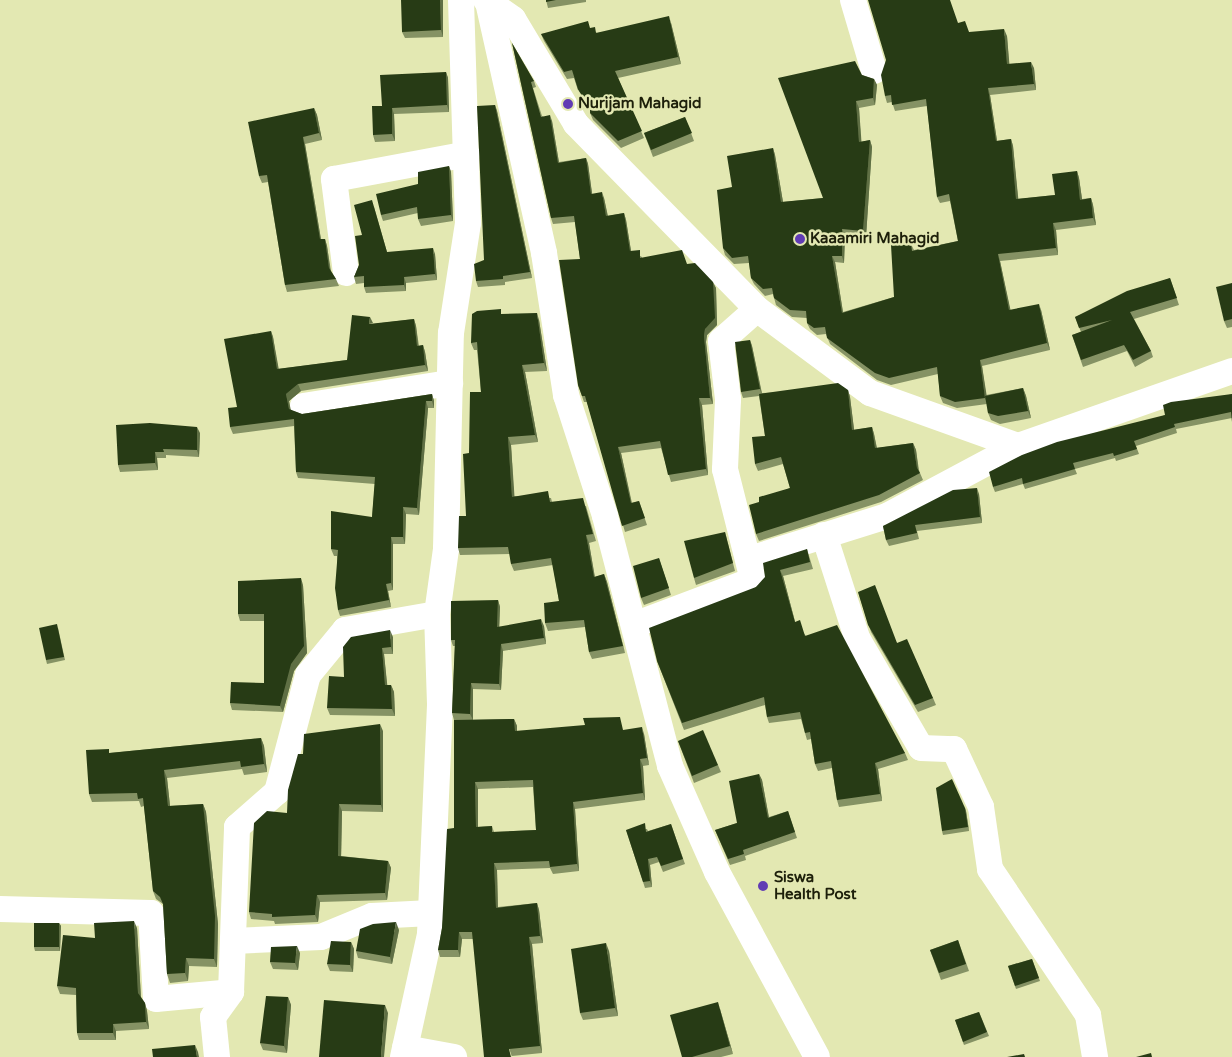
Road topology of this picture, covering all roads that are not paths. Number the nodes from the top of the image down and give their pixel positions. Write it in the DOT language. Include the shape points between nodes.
graph roads {
  1 [pos="461,0"];
  2 [pos="853,0"];
  3 [pos="487,1"];
  4 [pos="874,71"];
  5 [pos="467,154"];
  6 [pos="346,273"];
  7 [pos="757,309"];
  8 [pos="1232,371"];
  9 [pos="450,383"];
  10 [pos="303,406"];
  11 [pos="1018,446"];
  12 [pos="824,535"];
  13 [pos="750,559"];
  14 [pos="437,614"];
  15 [pos="634,625"];
  16 [pos="0,909"];
  17 [pos="431,913"];
  18 [pos="233,941"];
  19 [pos="231,992"];
  20 [pos="404,1052"];
  21 [pos="218,1057"];
  22 [pos="454,1057"];
  23 [pos="817,1057"];
  24 [pos="1095,1057"];
  1 -- 5 [label="street"];
  2 -- 4 [label="street"];
  3 -- 7 [label="street" via="514,19 576,124"];
  3 -- 15 [label="street" via="544,254 566,394 605,516"];
  5 -- 6 [label="street" via="334,179"];
  5 -- 9 [label="street" via="468,223 451,333"];
  7 -- 11 [label="street" via="870,393"];
  7 -- 13 [label="street" via="721,341 728,399 725,469"];
  8 -- 11 [label="street"];
  9 -- 10 [label="street"];
  9 -- 14 [label="street" via="446,549"];
  11 -- 12 [label="street" via="887,516"];
  12 -- 13 [label="street"];
  12 -- 24 [label="street" via="857,638 920,748 954,749 981,808 990,869 1088,1015"];
  13 -- 15 [label="street" via="753,580"];
  14 -- 17 [label="street" via="440,704"];
  14 -- 18 [label="street" via="345,630 308,675 277,792 237,827"];
  15 -- 23 [label="street" via="670,766 718,872"];
  16 -- 19 [label="street" via="151,913 156,999"];
  17 -- 18 [label="street" via="372,916 322,937"];
  17 -- 20 [label="street" via="430,934"];
  18 -- 19 [label="street"];
  19 -- 21 [label="street" via="213,1017"];
  20 -- 22 [label="street"];
}
